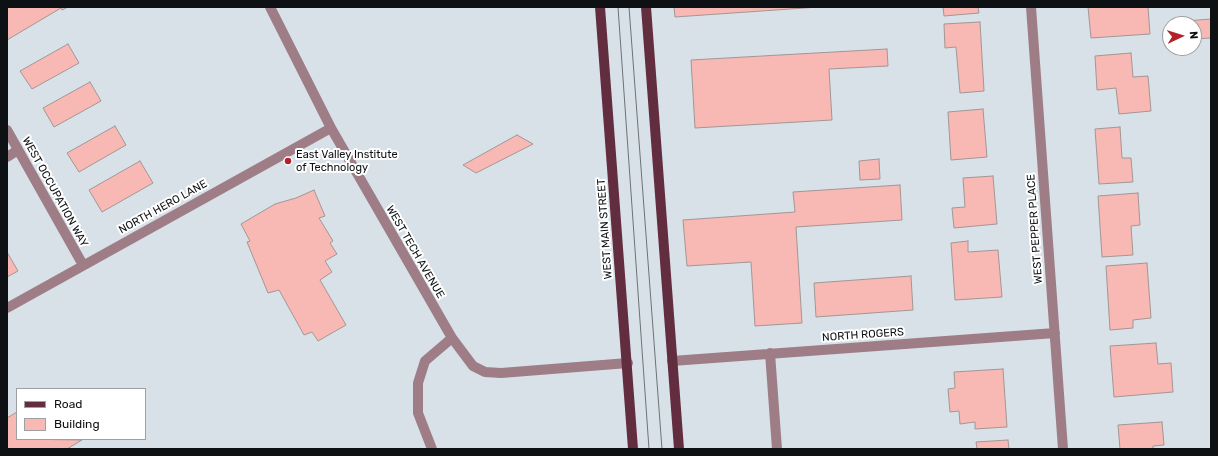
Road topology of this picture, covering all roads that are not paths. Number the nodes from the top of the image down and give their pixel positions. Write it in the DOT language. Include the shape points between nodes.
graph roads {
  1 [pos="270,7"];
  2 [pos="600,7"];
  3 [pos="646,7"];
  4 [pos="1031,7"];
  5 [pos="331,128"];
  6 [pos="7,130"];
  7 [pos="18,150"];
  8 [pos="7,157"];
  9 [pos="83,265"];
  10 [pos="7,308"];
  11 [pos="1055,333"];
  12 [pos="452,338"];
  13 [pos="770,353"];
  14 [pos="672,360"];
  15 [pos="628,362"];
  16 [pos="432,449"];
  17 [pos="633,449"];
  18 [pos="679,449"];
  19 [pos="777,449"];
  20 [pos="1063,449"];
  1 -- 5 [label="street, WEST TECH AVENUE"];
  2 -- 15 [label="main road, WEST MAIN STREET"];
  3 -- 14 [label="main road"];
  4 -- 11 [label="street, WEST PEPPER PLACE"];
  5 -- 9 [label="street, NORTH HERO LANE"];
  5 -- 12 [label="street, WEST TECH AVENUE"];
  6 -- 7 [label="street, WEST OCCUPATION WAY"];
  7 -- 8 [label="street"];
  7 -- 9 [label="street, WEST OCCUPATION WAY"];
  9 -- 10 [label="street, NORTH HERO LANE"];
  11 -- 13 [label="street, NORTH ROGERS"];
  11 -- 20 [label="street, WEST PEPPER PLACE"];
  12 -- 15 [label="street, WEST TECH AVENUE" via="473,366 485,372 501,373"];
  12 -- 16 [label="street" via="425,361 418,383 418,413"];
  13 -- 14 [label="street, NORTH ROGERS"];
  13 -- 19 [label="street"];
  14 -- 18 [label="main road"];
  15 -- 17 [label="main road, WEST MAIN STREET"];
}
